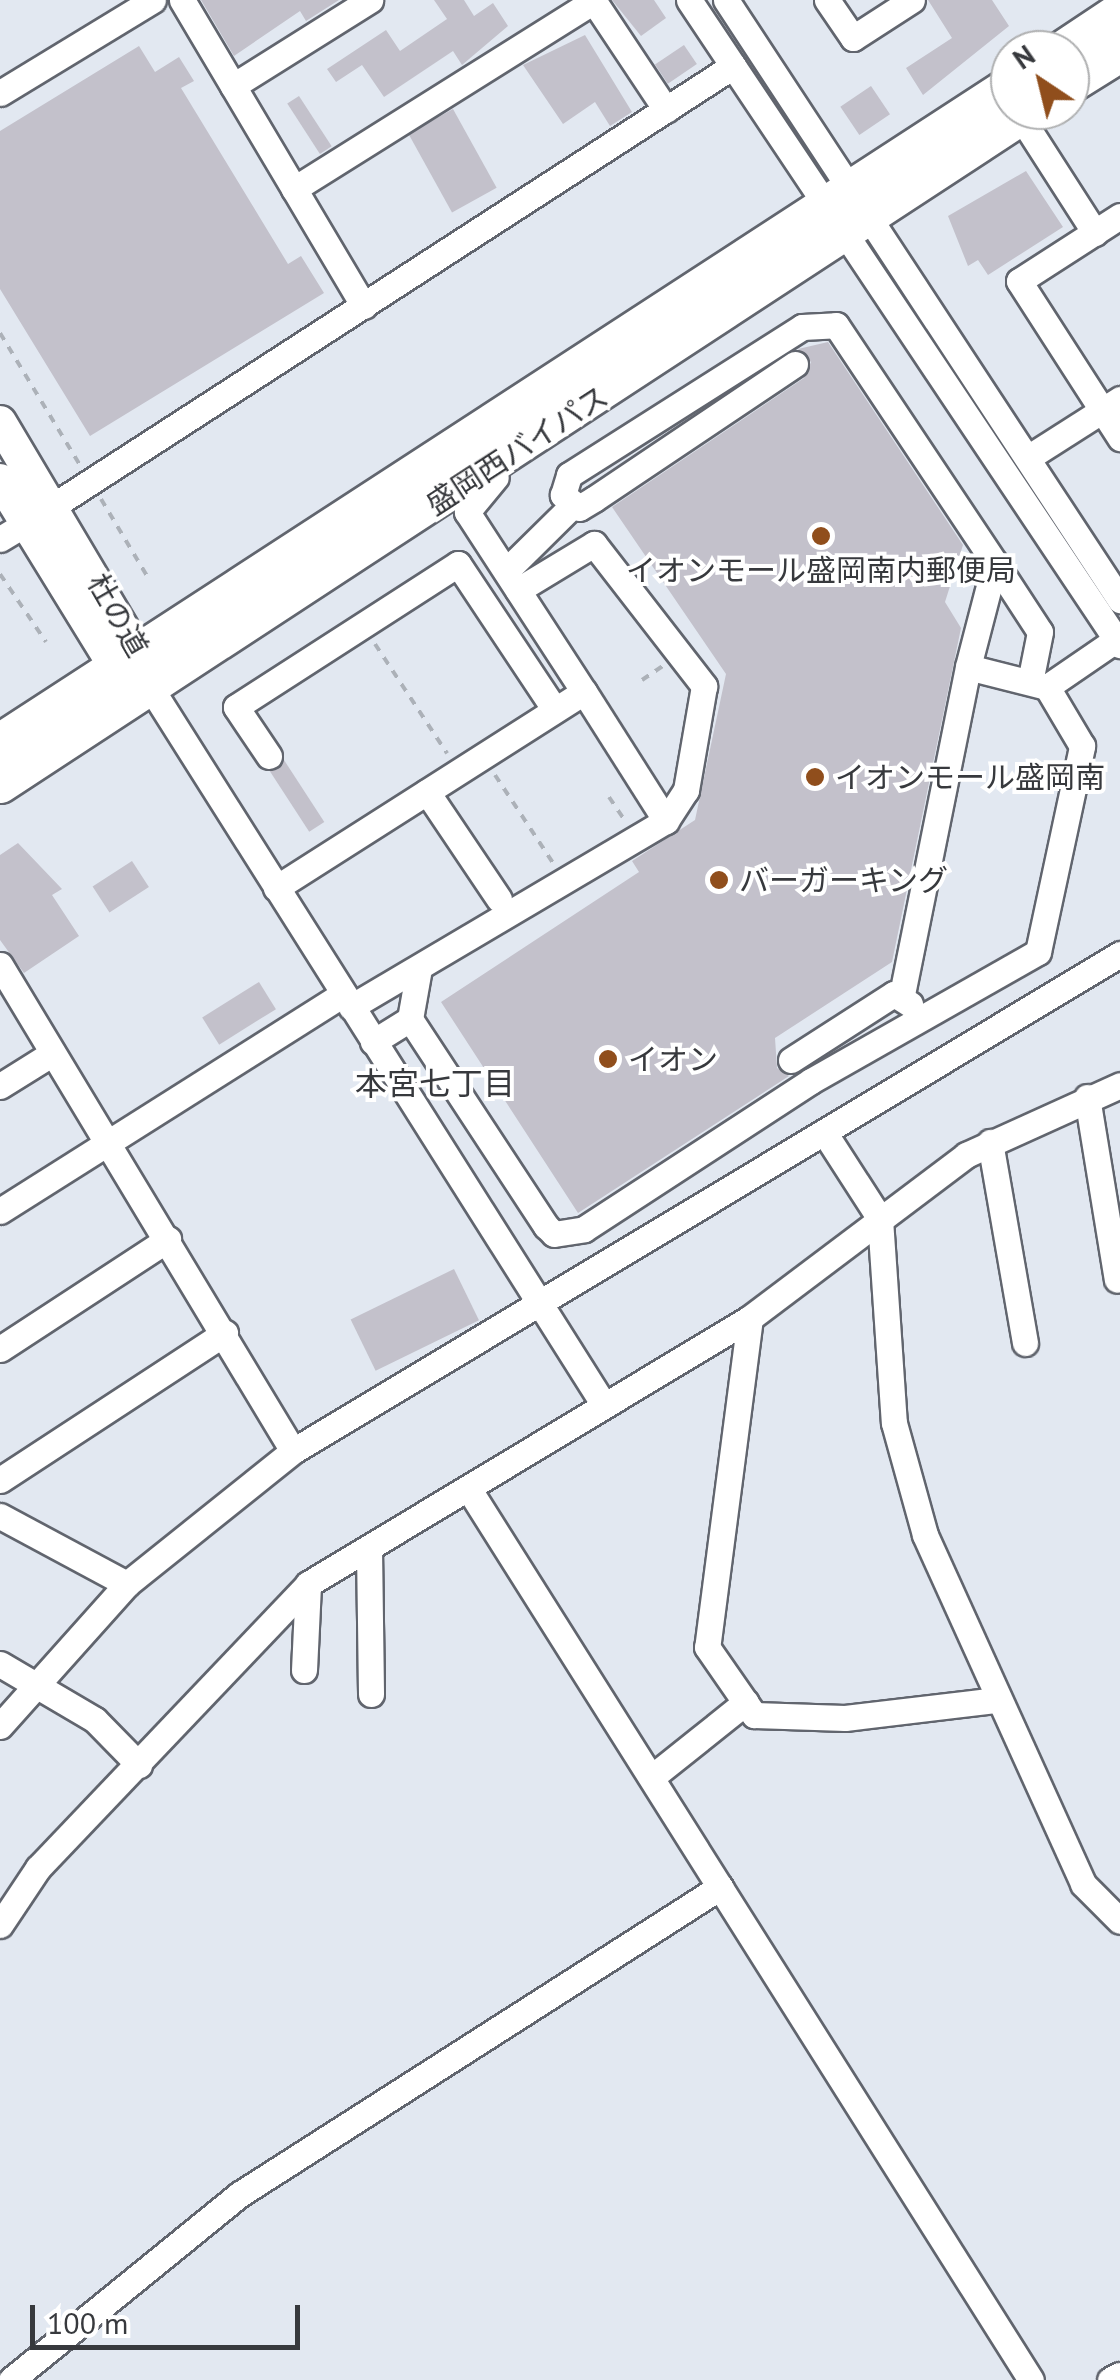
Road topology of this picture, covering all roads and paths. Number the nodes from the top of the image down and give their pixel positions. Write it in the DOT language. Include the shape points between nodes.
graph roads {
  1 [pos="153,0"];
  2 [pos="182,0"];
  3 [pos="370,0"];
  4 [pos="689,0"];
  5 [pos="826,0"];
  6 [pos="912,0"];
  7 [pos="594,1"];
  8 [pos="730,1"];
  9 [pos="1120,12"];
  10 [pos="1090,32"];
  11 [pos="1120,53"];
  12 [pos="733,66"];
  13 [pos="1090,72"];
  14 [pos="233,86"];
  15 [pos="0,93"];
  16 [pos="666,110"];
  17 [pos="990,123"];
  18 [pos="1035,130"];
  19 [pos="294,188"];
  20 [pos="851,211"];
  21 [pos="1120,216"];
  22 [pos="1095,233"];
  23 [pos="364,306"];
  24 [pos="0,333"];
  25 [pos="796,364"];
  26 [pos="592,400"];
  27 [pos="1111,405"];
  28 [pos="0,422"];
  29 [pos="1120,438"];
  30 [pos="1029,456"];
  31 [pos="0,480"];
  32 [pos="90,482"];
  33 [pos="1057,500"];
  34 [pos="583,503"];
  35 [pos="27,523"];
  36 [pos="995,563"];
  37 [pos="0,574"];
  38 [pos="147,576"];
  39 [pos="512,581"];
  40 [pos="1120,600"];
  41 [pos="367,632"];
  42 [pos="1119,636"];
  43 [pos="46,642"];
  44 [pos="131,661"];
  45 [pos="968,667"];
  46 [pos="673,668"];
  47 [pos="642,680"];
  48 [pos="1038,685"];
  49 [pos="152,690"];
  50 [pos="584,692"];
  51 [pos="555,710"];
  52 [pos="0,743"];
  53 [pos="464,751"];
  54 [pos="269,756"];
  55 [pos="481,776"];
  56 [pos="0,784"];
  57 [pos="427,792"];
  58 [pos="609,797"];
  59 [pos="666,821"];
  60 [pos="636,822"];
  61 [pos="557,868"];
  62 [pos="276,888"];
  63 [pos="499,900"];
  64 [pos="1120,954"];
  65 [pos="0,965"];
  66 [pos="418,974"];
  67 [pos="996,977"];
  68 [pos="902,994"];
  69 [pos="347,1000"];
  70 [pos="1020,1014"];
  71 [pos="410,1019"];
  72 [pos="923,1020"];
  73 [pos="373,1042"];
  74 [pos="53,1053"];
  75 [pos="791,1060"];
  76 [pos="1120,1085"];
  77 [pos="0,1086"];
  78 [pos="1087,1097"];
  79 [pos="824,1132"];
  80 [pos="108,1141"];
  81 [pos="990,1142"];
  82 [pos="0,1211"];
  83 [pos="880,1219"];
  84 [pos="168,1239"];
  85 [pos="1117,1280"];
  86 [pos="538,1305"];
  87 [pos="750,1318"];
  88 [pos="224,1334"];
  89 [pos="1025,1343"];
  90 [pos="0,1349"];
  91 [pos="604,1405"];
  92 [pos="294,1451"];
  93 [pos="0,1480"];
  94 [pos="470,1492"];
  95 [pos="0,1516"];
  96 [pos="368,1550"];
  97 [pos="128,1584"];
  98 [pos="308,1584"];
  99 [pos="0,1664"];
  100 [pos="304,1670"];
  101 [pos="40,1683"];
  102 [pos="371,1694"];
  103 [pos="995,1700"];
  104 [pos="746,1702"];
  105 [pos="0,1726"];
  106 [pos="139,1765"];
  107 [pos="652,1777"];
  108 [pos="720,1887"];
  109 [pos="1120,1921"];
  110 [pos="0,1925"];
  111 [pos="1120,2375"];
  112 [pos="10,2380"];
  113 [pos="1031,2380"];
  114 [pos="1110,2380"];
  1 -- 15 [label="street"];
  2 -- 14 [label="street"];
  3 -- 14 [label="street"];
  4 -- 12 [label="street"];
  5 -- 6 [label="street" via="853,38"];
  7 -- 16 [label="street"];
  7 -- 19 [label="street"];
  8 -- 20 [label="street"];
  9 -- 10 [label="highway"];
  11 -- 13 [label="highway"];
  12 -- 16 [label="street"];
  12 -- 20 [label="street"];
  14 -- 19 [label="street"];
  16 -- 23 [label="street"];
  17 -- 20 [label="highway, 盛岡西バイパス"];
  18 -- 22 [label="street"];
  19 -- 23 [label="street"];
  20 -- 26 [label="highway, 盛岡西バイパス"];
  20 -- 30 [label="street"];
  20 -- 42 [label="street"];
  20 -- 44 [label="highway, 盛岡西バイパス"];
  21 -- 22 [label="street"];
  22 -- 27 [label="street" via="1019,281"];
  23 -- 32 [label="street"];
  24 -- 32 [label="path"];
  25 -- 34 [label="street"];
  26 -- 39 [label="street" via="586,414 468,502"];
  26 -- 49 [label="highway, 盛岡西バイパス"];
  27 -- 29 [label="street"];
  27 -- 30 [label="street"];
  28 -- 35 [label="main road, 杜の道"];
  30 -- 33 [label="street"];
  31 -- 35 [label="main road, 杜の道"];
  32 -- 35 [label="street"];
  32 -- 38 [label="path"];
  33 -- 40 [label="street"];
  33 -- 42 [label="street" via="1069,548"];
  34 -- 36 [label="street" via="562,489 569,475 802,327 825,322 843,330"];
  34 -- 39 [label="street"];
  35 -- 44 [label="main road, 杜の道"];
  36 -- 45 [label="street"];
  36 -- 48 [label="street" via="1040,632"];
  37 -- 43 [label="path"];
  39 -- 50 [label="street"];
  39 -- 59 [label="street" via="594,544 704,686 686,790"];
  41 -- 53 [label="path" via="451,759"];
  42 -- 48 [label="street"];
  44 -- 49 [label="main road, 杜の道"];
  44 -- 52 [label="highway, 盛岡西バイパス"];
  45 -- 48 [label="street"];
  45 -- 68 [label="street"];
  46 -- 47 [label="path"];
  48 -- 67 [label="street" via="1082,746 1044,945"];
  49 -- 56 [label="highway, 盛岡西バイパス"];
  49 -- 62 [label="street"];
  50 -- 51 [label="street"];
  50 -- 59 [label="street"];
  51 -- 54 [label="street" via="458,564 236,707"];
  51 -- 57 [label="street"];
  55 -- 61 [label="path" via="491,770"];
  57 -- 62 [label="street"];
  57 -- 63 [label="street"];
  58 -- 60 [label="path" via="629,826"];
  59 -- 66 [label="street"];
  62 -- 69 [label="street"];
  64 -- 70 [label="street"];
  65 -- 74 [label="street"];
  66 -- 69 [label="street"];
  66 -- 71 [label="street"];
  67 -- 70 [label="street"];
  67 -- 72 [label="street"];
  68 -- 72 [label="street"];
  68 -- 75 [label="street"];
  69 -- 73 [label="street"];
  69 -- 80 [label="street"];
  70 -- 79 [label="street"];
  71 -- 72 [label="street" via="546,1226 571,1235"];
  71 -- 73 [label="street"];
  73 -- 86 [label="street"];
  74 -- 77 [label="street"];
  74 -- 80 [label="street"];
  76 -- 78 [label="street"];
  78 -- 81 [label="street"];
  78 -- 85 [label="street"];
  79 -- 83 [label="street"];
  79 -- 86 [label="street"];
  80 -- 82 [label="street"];
  80 -- 84 [label="street"];
  81 -- 83 [label="street"];
  81 -- 89 [label="street"];
  83 -- 87 [label="street"];
  83 -- 103 [label="street" via="894,1423 925,1536"];
  84 -- 88 [label="street"];
  84 -- 90 [label="street"];
  86 -- 91 [label="street"];
  86 -- 92 [label="street"];
  87 -- 91 [label="street"];
  87 -- 104 [label="street" via="707,1647"];
  88 -- 92 [label="street"];
  88 -- 93 [label="street"];
  91 -- 94 [label="street"];
  92 -- 97 [label="street"];
  94 -- 96 [label="street"];
  94 -- 107 [label="street"];
  95 -- 97 [label="street"];
  96 -- 98 [label="street"];
  96 -- 102 [label="street"];
  97 -- 101 [label="street"];
  98 -- 100 [label="street"];
  98 -- 106 [label="street"];
  99 -- 101 [label="street"];
  101 -- 105 [label="street"];
  101 -- 106 [label="street"];
  103 -- 104 [label="street" via="844,1718 754,1715"];
  103 -- 109 [label="street" via="1083,1884"];
  104 -- 107 [label="street"];
  106 -- 110 [label="street" via="38,1868"];
  107 -- 108 [label="street"];
  108 -- 112 [label="street" via="240,2194"];
  108 -- 113 [label="street"];
  111 -- 114 [label="street"];
}
